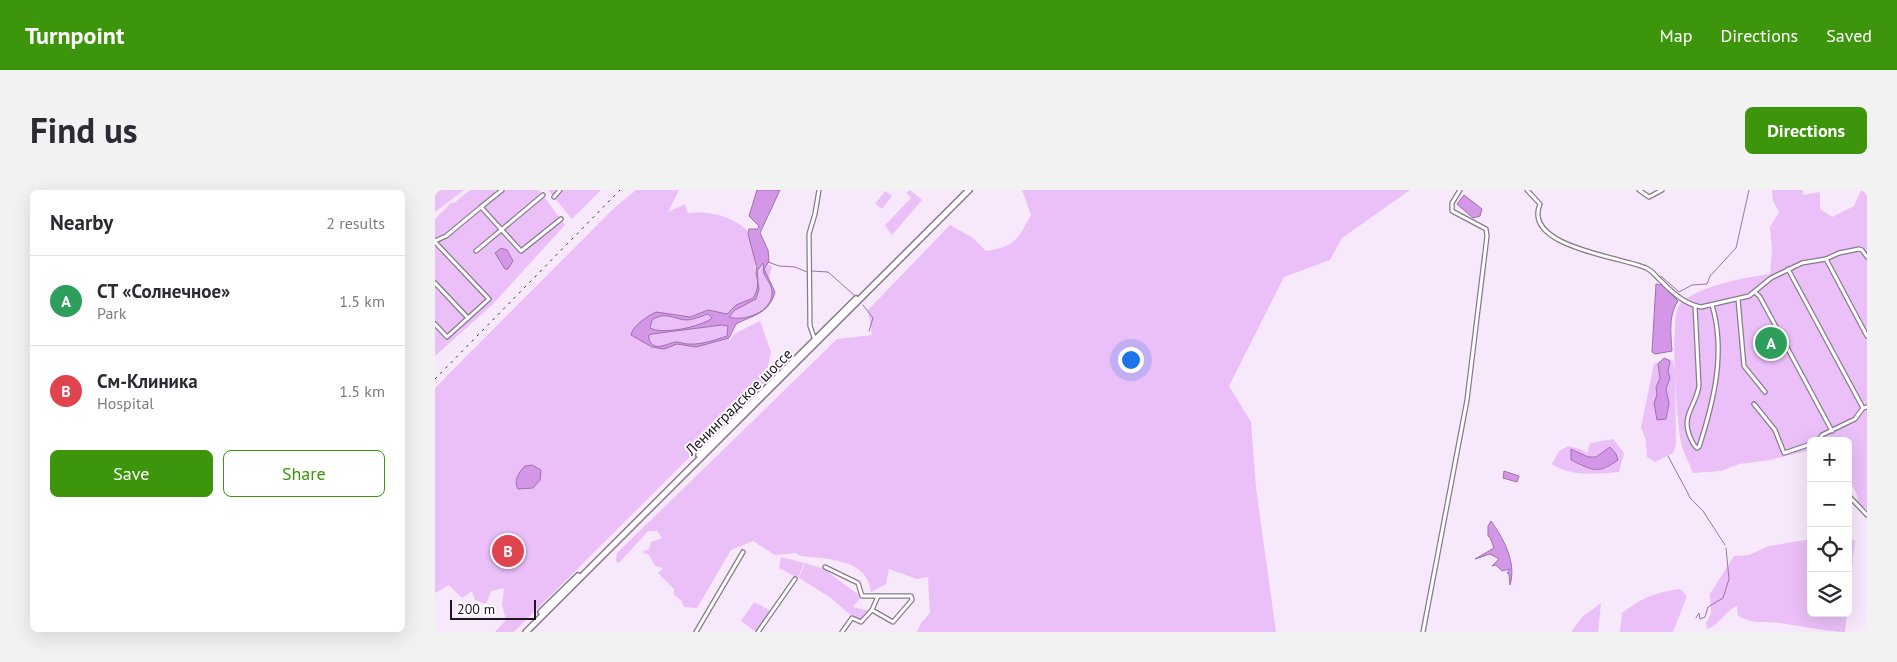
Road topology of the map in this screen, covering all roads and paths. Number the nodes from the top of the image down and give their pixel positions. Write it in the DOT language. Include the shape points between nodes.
graph roads {
  1 [pos="501,190"];
  2 [pos="560,190"];
  3 [pos="819,190"];
  4 [pos="964,190"];
  5 [pos="969,190"];
  6 [pos="1460,190"];
  7 [pos="1527,190"];
  8 [pos="1639,190"];
  9 [pos="1662,190"];
  10 [pos="543,195"];
  11 [pos="554,197"];
  12 [pos="481,207"];
  13 [pos="561,219"];
  14 [pos="502,229"];
  15 [pos="435,241"];
  16 [pos="476,251"];
  17 [pos="1867,257"];
  18 [pos="1826,259"];
  19 [pos="1788,269"];
  20 [pos="435,283"];
  21 [pos="1755,292"];
  22 [pos="1738,299"];
  23 [pos="1712,305"];
  24 [pos="1695,306"];
  25 [pos="468,318"];
  26 [pos="435,324"];
  27 [pos="1867,336"];
  28 [pos="815,341"];
  29 [pos="1765,392"];
  30 [pos="1754,404"];
  31 [pos="1865,407"];
  32 [pos="1832,431"];
  33 [pos="1821,437"];
  34 [pos="1807,445"];
  35 [pos="1852,499"];
  36 [pos="1867,514"];
  37 [pos="743,552"];
  38 [pos="825,567"];
  39 [pos="795,579"];
  40 [pos="878,596"];
  41 [pos="872,610"];
  42 [pos="521,632"];
  43 [pos="526,632"];
  44 [pos="696,632"];
  45 [pos="758,632"];
  46 [pos="842,632"];
  47 [pos="1423,632"];
  1 -- 12 [label="street"];
  2 -- 11 [label="street"];
  3 -- 28 [label="street" via="809,234 810,326"];
  4 -- 28 [label="highway, Ленинградское шоссе"];
  5 -- 28 [label="highway, Ленинградское шоссе"];
  6 -- 47 [label="street" via="1452,203 1452,211 1486,229 1487,236 1467,400"];
  7 -- 24 [label="street" via="1540,204 1538,221 1547,233 1600,257 1648,268 1683,301"];
  8 -- 9 [label="street" via="1649,197"];
  10 -- 14 [label="street"];
  12 -- 14 [label="street"];
  12 -- 15 [label="street" via="446,236"];
  13 -- 14 [label="street" via="521,251"];
  14 -- 16 [label="street"];
  15 -- 25 [label="street" via="489,299"];
  17 -- 18 [label="street" via="1859,249"];
  18 -- 19 [label="street"];
  18 -- 27 [label="street"];
  19 -- 21 [label="street"];
  19 -- 31 [label="street"];
  20 -- 25 [label="street"];
  21 -- 22 [label="street"];
  21 -- 32 [label="street"];
  22 -- 23 [label="street"];
  22 -- 29 [label="street" via="1744,366"];
  23 -- 24 [label="street"];
  23 -- 24 [label="street" via="1718,334 1715,391 1697,448 1686,426 1699,386"];
  25 -- 26 [label="street" via="447,337"];
  28 -- 42 [label="highway, Ленинградское шоссе"];
  28 -- 43 [label="highway, Ленинградское шоссе"];
  30 -- 34 [label="street" via="1775,430 1784,453"];
  31 -- 32 [label="street" via="1855,419"];
  32 -- 33 [label="street"];
  35 -- 36 [label="street"];
  37 -- 44 [label="street"];
  38 -- 40 [label="street" via="858,583 862,596"];
  39 -- 45 [label="street"];
  40 -- 41 [label="street"];
  40 -- 41 [label="street" via="911,596 911,600 893,622"];
  41 -- 46 [label="street" via="861,622 852,618"];
}
